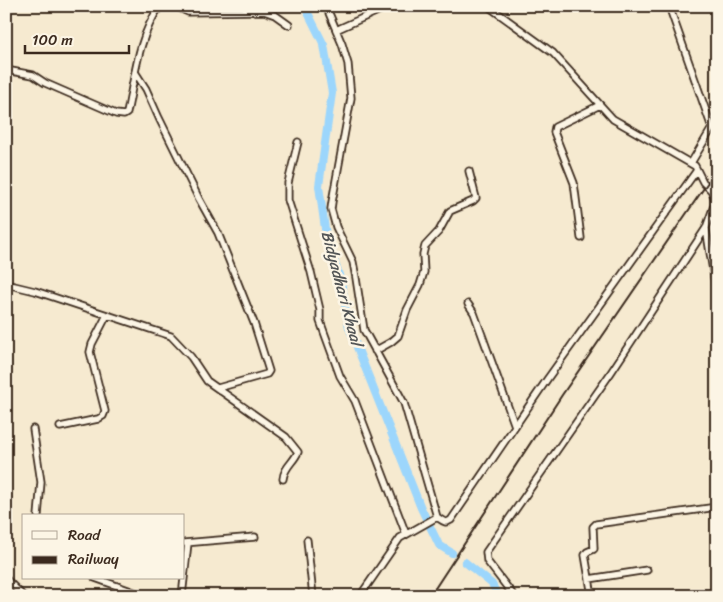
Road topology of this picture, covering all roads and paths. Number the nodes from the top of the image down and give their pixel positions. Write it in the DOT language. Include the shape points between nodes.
graph roads {
  1 [pos="160,6"];
  2 [pos="175,6"];
  3 [pos="326,6"];
  4 [pos="389,6"];
  5 [pos="488,6"];
  6 [pos="669,6"];
  7 [pos="289,25"];
  8 [pos="336,30"];
  9 [pos="6,70"];
  10 [pos="135,72"];
  11 [pos="600,105"];
  12 [pos="717,123"];
  13 [pos="712,130"];
  14 [pos="298,142"];
  15 [pos="691,163"];
  16 [pos="698,170"];
  17 [pos="469,171"];
  18 [pos="716,200"];
  19 [pos="706,228"];
  20 [pos="581,238"];
  21 [pos="6,284"];
  22 [pos="717,296"];
  23 [pos="468,304"];
  24 [pos="107,315"];
  25 [pos="375,351"];
  26 [pos="218,388"];
  27 [pos="515,426"];
  28 [pos="60,428"];
  29 [pos="33,429"];
  30 [pos="283,479"];
  31 [pos="717,507"];
  32 [pos="38,514"];
  33 [pos="437,517"];
  34 [pos="406,534"];
  35 [pos="255,537"];
  36 [pos="307,540"];
  37 [pos="186,543"];
  38 [pos="185,556"];
  39 [pos="648,570"];
  40 [pos="6,579"];
  41 [pos="589,579"];
  42 [pos="101,580"];
  43 [pos="183,580"];
  44 [pos="22,596"];
  45 [pos="146,596"];
  46 [pos="182,596"];
  47 [pos="313,596"];
  48 [pos="360,596"];
  49 [pos="514,596"];
  50 [pos="592,596"];
  1 -- 10 [label="street" via="147,30"];
  2 -- 7 [label="street" via="188,12 264,12"];
  3 -- 8 [label="street"];
  4 -- 8 [label="street"];
  5 -- 11 [label="street" via="553,53"];
  6 -- 13 [label="street"];
  8 -- 25 [label="street" via="348,64 351,98 331,209 352,262 364,330"];
  9 -- 10 [label="street" via="36,76 45,83 121,115 127,112"];
  10 -- 26 [label="street" via="218,233 254,323 269,371"];
  11 -- 15 [label="street" via="613,119"];
  11 -- 20 [label="street" via="554,127 574,183"];
  12 -- 13 [label="street"];
  13 -- 15 [label="street"];
  14 -- 34 [label="street" via="288,183 288,200 311,272 320,321 340,376 355,401"];
  15 -- 16 [label="street"];
  16 -- 18 [label="street"];
  16 -- 27 [label="street"];
  17 -- 25 [label="street" via="476,198 450,211 439,232 425,246 424,272 398,336"];
  18 -- 19 [label="street"];
  19 -- 22 [label="street"];
  19 -- 49 [label="street" via="610,374 486,552 488,561"];
  21 -- 24 [label="street"];
  23 -- 27 [label="street"];
  24 -- 26 [label="street" via="171,336 208,381"];
  24 -- 28 [label="street" via="90,352 105,411 103,416"];
  25 -- 33 [label="street" via="404,403"];
  26 -- 30 [label="street" via="286,437 298,452 286,468"];
  27 -- 33 [label="street" via="452,520 444,522"];
  29 -- 32 [label="street" via="41,482"];
  31 -- 41 [label="street" via="596,524 593,527 594,549 585,555"];
  33 -- 34 [label="street"];
  34 -- 48 [label="street" via="394,544"];
  35 -- 37 [label="street"];
  36 -- 47 [label="street"];
  37 -- 38 [label="street"];
  39 -- 41 [label="street"];
  40 -- 44 [label="street"];
  41 -- 50 [label="street"];
  42 -- 45 [label="street"];
  43 -- 46 [label="street"];
}
